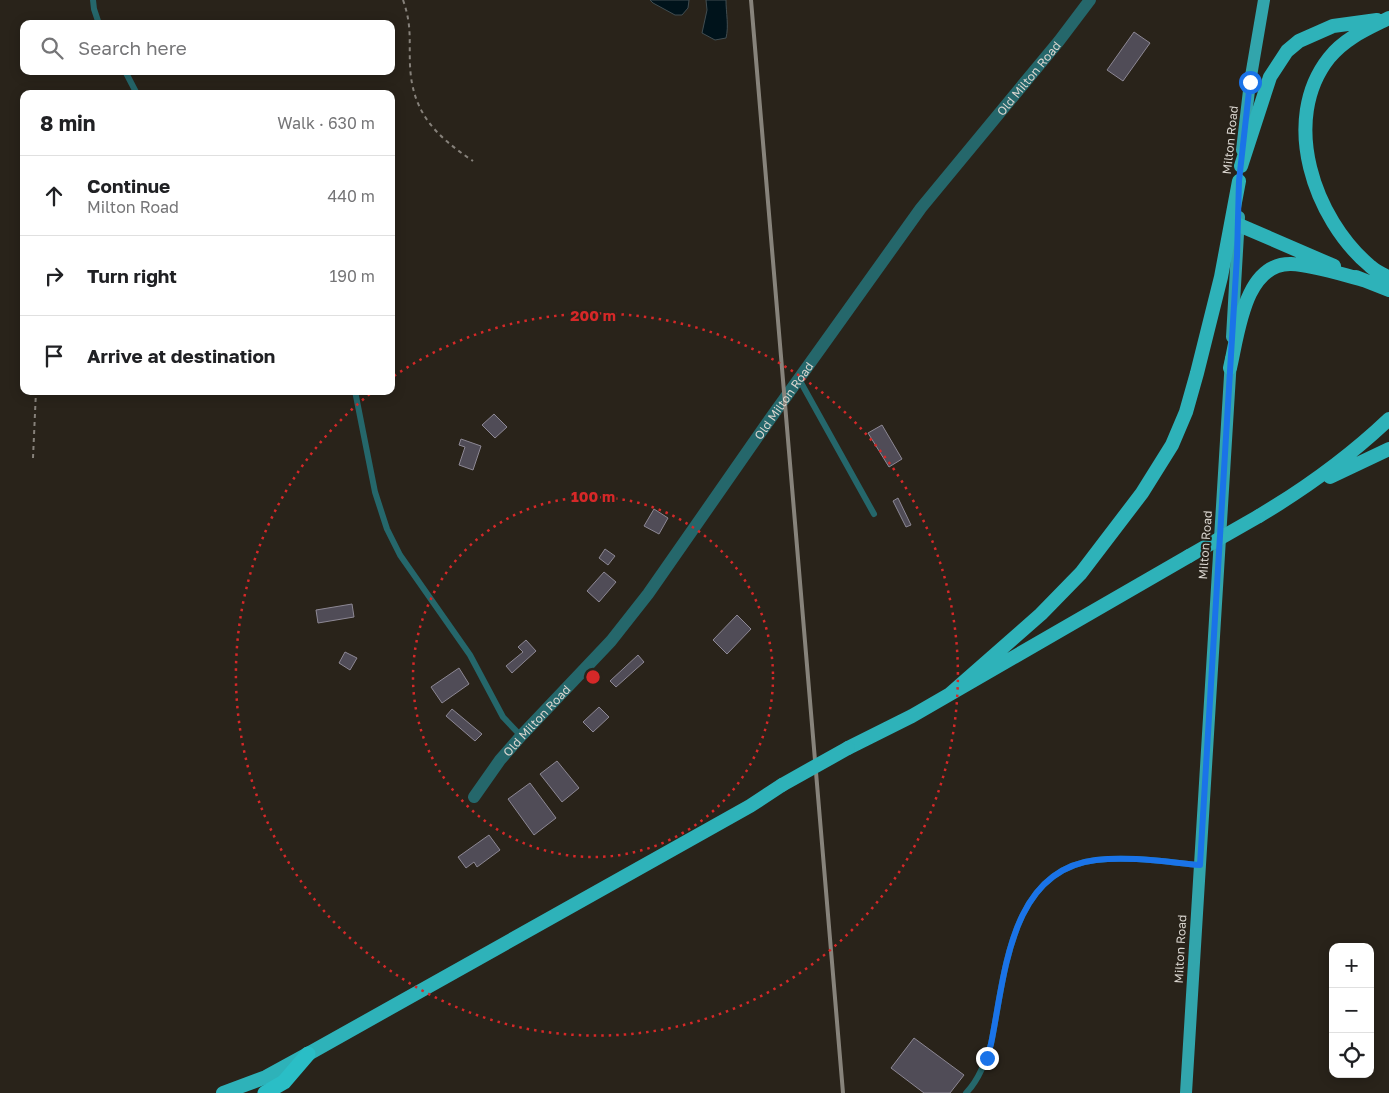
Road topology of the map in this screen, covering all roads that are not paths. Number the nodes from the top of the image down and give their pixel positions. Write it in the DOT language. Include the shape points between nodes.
graph roads {
  1 [pos="93,0"];
  2 [pos="1090,0"];
  3 [pos="1264,0"];
  4 [pos="1389,18"];
  5 [pos="98,20"];
  6 [pos="127,75"];
  7 [pos="135,90"];
  8 [pos="1241,166"];
  9 [pos="1239,181"];
  10 [pos="1239,225"];
  11 [pos="1389,278"];
  12 [pos="1363,280"];
  13 [pos="1389,290"];
  14 [pos="1230,368"];
  15 [pos="799,379"];
  16 [pos="356,395"];
  17 [pos="1389,419"];
  18 [pos="1389,450"];
  19 [pos="1300,491"];
  20 [pos="874,514"];
  21 [pos="950,694"];
  22 [pos="521,736"];
  23 [pos="474,797"];
  24 [pos="1200,865"];
  25 [pos="308,1054"];
  26 [pos="223,1093"];
  27 [pos="265,1093"];
  28 [pos="966,1093"];
  29 [pos="1186,1093"];
  1 -- 5 [label="lane"];
  2 -- 15 [label="street, Old Milton Road" via="921,208"];
  3 -- 8 [label="main road, Milton Road" via="1250,82"];
  4 -- 8 [label="highway" via="1333,26 1299,41 1287,51 1270,77"];
  4 -- 11 [label="highway" via="1358,33 1329,58 1312,90 1305,123 1307,153 1320,200 1354,251"];
  6 -- 7 [label="lane"];
  8 -- 9 [label="main road, Milton Road"];
  9 -- 10 [label="main road, Milton Road"];
  9 -- 21 [label="highway" via="1221,277 1197,373 1172,445 1142,493 1081,573 1041,614"];
  10 -- 12 [label="highway"];
  10 -- 14 [label="main road, Milton Road"];
  12 -- 13 [label="highway"];
  12 -- 14 [label="highway" via="1308,266 1275,266 1261,276 1252,289"];
  14 -- 24 [label="main road, Milton Road"];
  15 -- 20 [label="lane"];
  15 -- 22 [label="street, Old Milton Road" via="648,594 611,641"];
  16 -- 22 [label="lane" via="375,492 391,538 470,655 503,717"];
  17 -- 19 [label="highway" via="1336,466"];
  18 -- 19 [label="highway"];
  19 -- 21 [label="highway, bridge"];
  21 -- 25 [label="highway, bridge" via="782,785"];
  22 -- 23 [label="street, Old Milton Road"];
  24 -- 28 [label="lane" via="1097,860 1069,867 1045,882 1035,893 1017,927 1006,964 989,1051 974,1084"];
  24 -- 29 [label="main road, Milton Road"];
  25 -- 26 [label="highway" via="266,1077"];
  25 -- 27 [label="highway" via="284,1082"];
}
